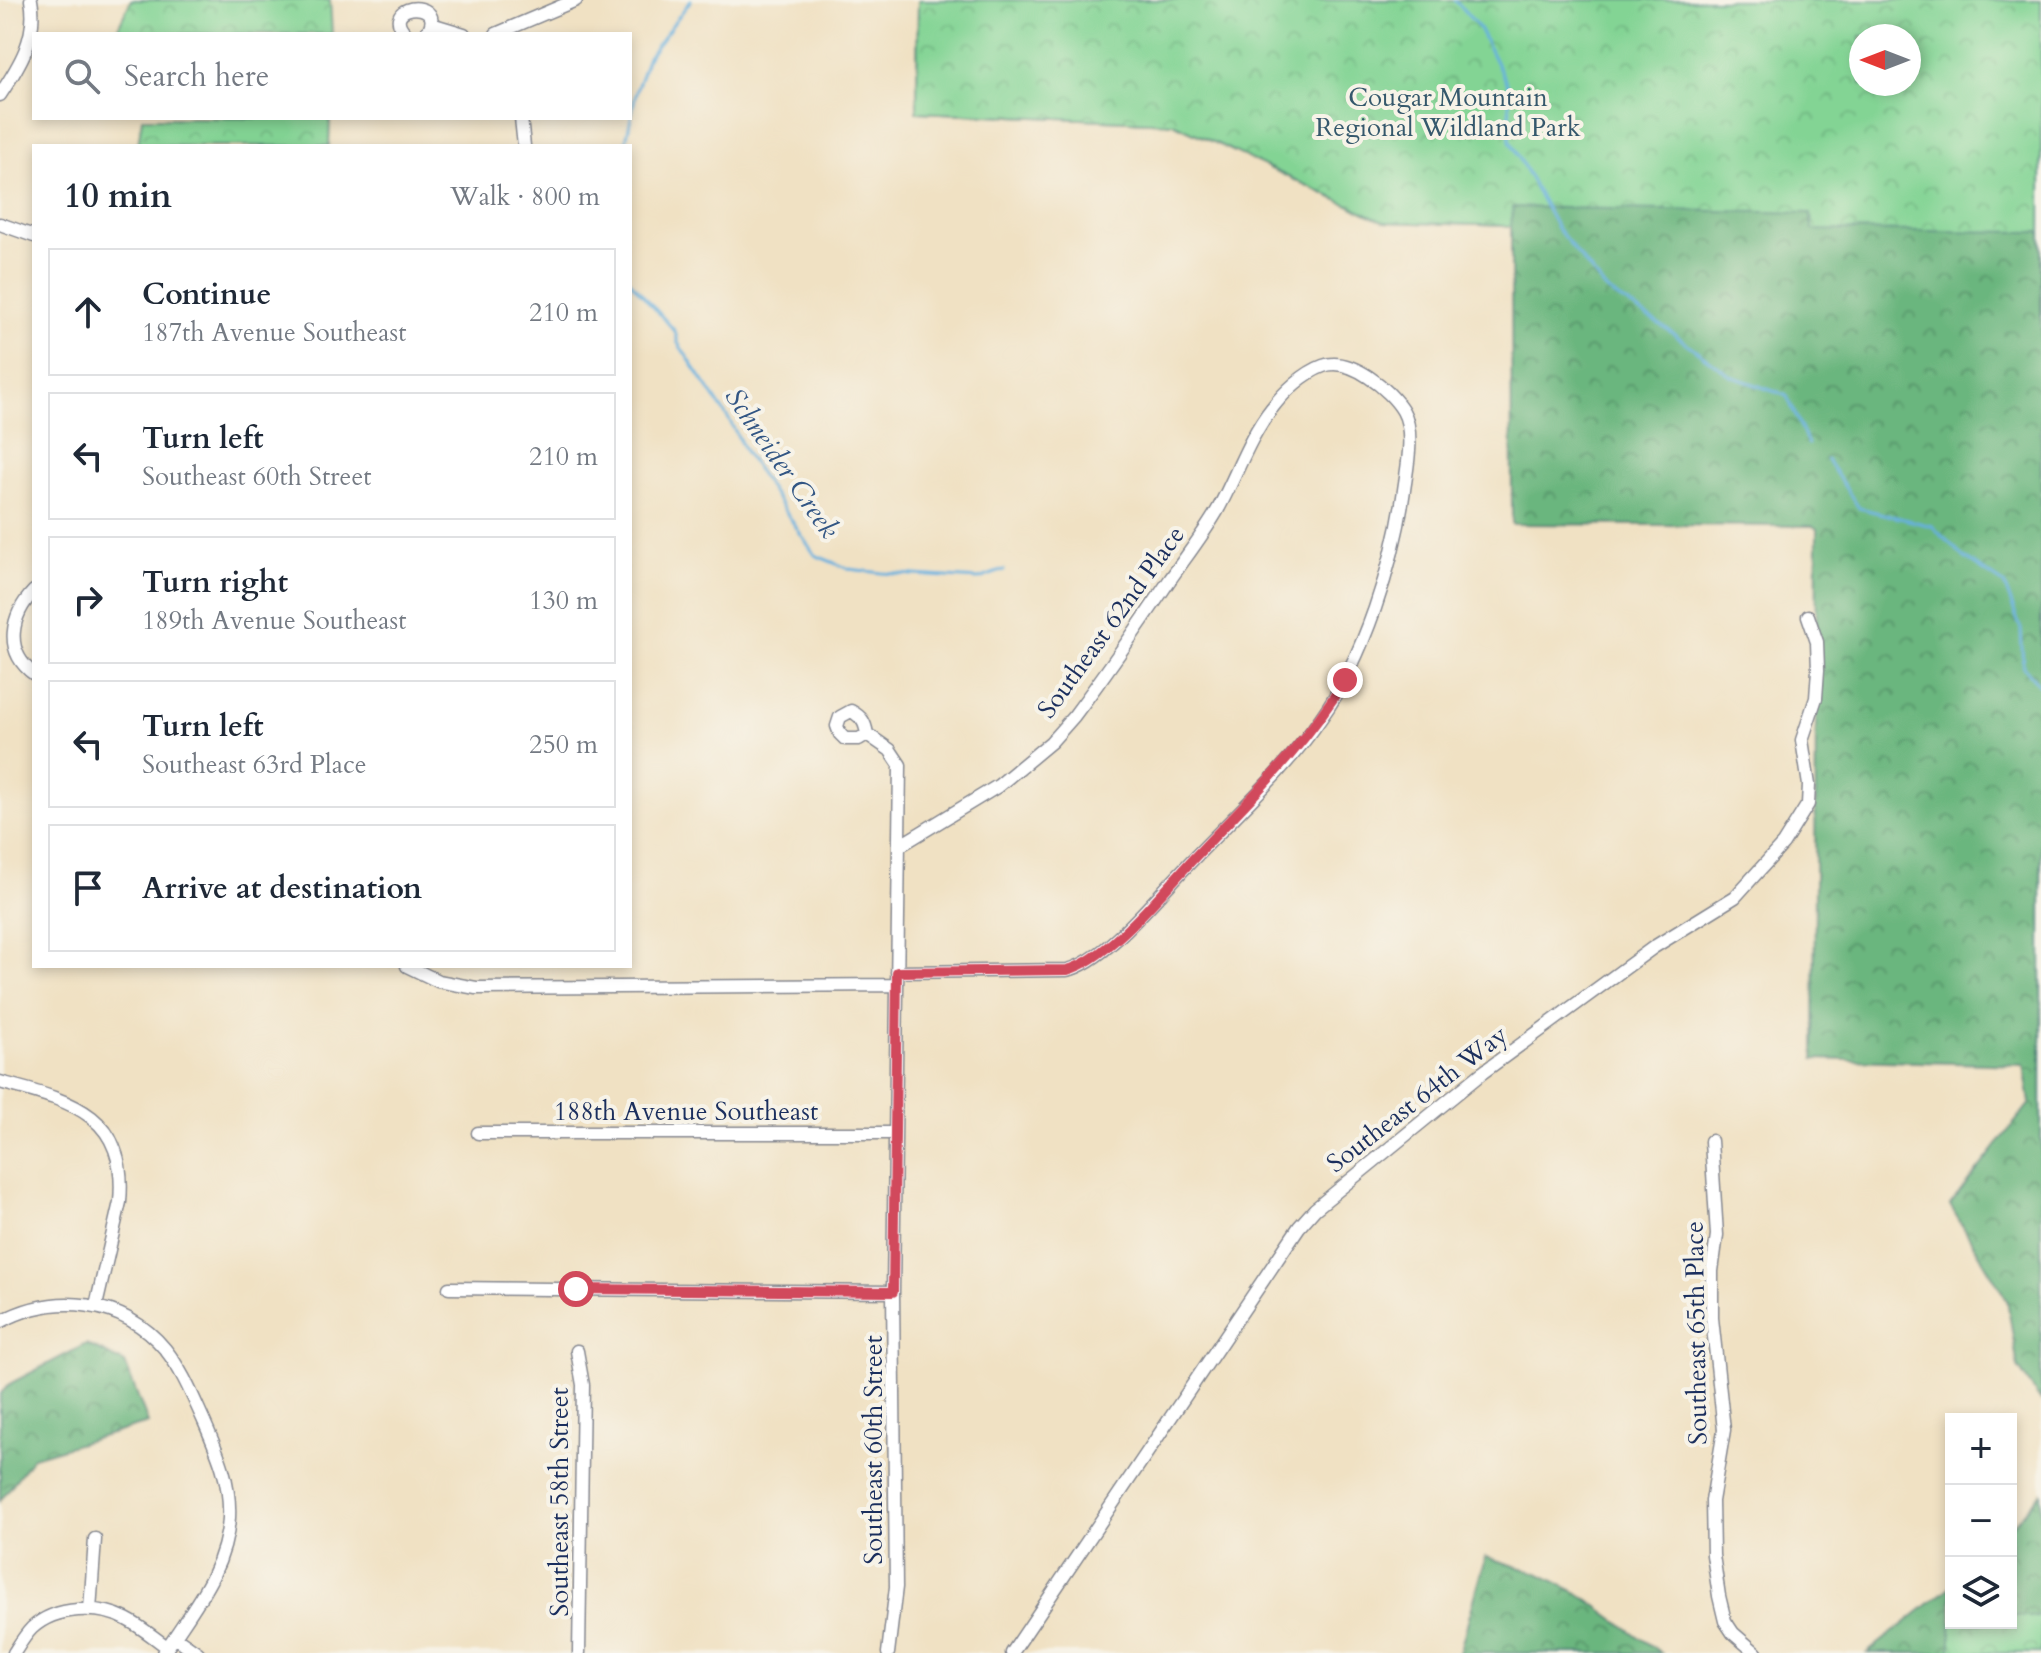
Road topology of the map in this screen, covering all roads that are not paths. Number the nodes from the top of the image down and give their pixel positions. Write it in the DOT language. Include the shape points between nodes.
graph roads {
  1 [pos="31,0"];
  2 [pos="576,0"];
  3 [pos="428,29"];
  4 [pos="404,32"];
  5 [pos="450,32"];
  6 [pos="501,32"];
  7 [pos="0,95"];
  8 [pos="521,120"];
  9 [pos="524,144"];
  10 [pos="0,224"];
  11 [pos="32,235"];
  12 [pos="32,593"];
  13 [pos="1808,616"];
  14 [pos="32,672"];
  15 [pos="867,734"];
  16 [pos="901,845"];
  17 [pos="411,968"];
  18 [pos="897,978"];
  19 [pos="0,1082"];
  20 [pos="478,1133"];
  21 [pos="894,1133"];
  22 [pos="1711,1141"];
  23 [pos="449,1288"];
  24 [pos="893,1292"];
  25 [pos="96,1306"];
  26 [pos="0,1322"];
  27 [pos="577,1351"];
  28 [pos="95,1539"];
  29 [pos="90,1610"];
  30 [pos="169,1646"];
  31 [pos="14,1653"];
  32 [pos="198,1653"];
  33 [pos="579,1653"];
  34 [pos="888,1653"];
  35 [pos="1012,1653"];
  36 [pos="1756,1653"];
  1 -- 7 [label="street" via="29,43"];
  2 -- 6 [label="street"];
  3 -- 4 [label="street" via="431,14 424,6 409,5 399,16"];
  3 -- 5 [label="street"];
  8 -- 9 [label="street"];
  10 -- 11 [label="street"];
  12 -- 14 [label="street" via="19,608 13,631 17,656"];
  13 -- 35 [label="street, Southeast 64th Way" via="1817,642 1818,670 1816,698 1802,740 1808,804 1783,844 1735,897 1654,947 1482,1073 1315,1209"];
  15 -- 16 [label="street, Southeast 60th Street" via="890,750 900,765"];
  16 -- 18 [label="street, Southeast 60th Street"];
  16 -- 18 [label="street, Southeast 62nd Place" via="998,786 1066,725 1217,511 1271,408 1287,390 1339,363 1359,370 1397,403 1408,423 1408,449 1392,553 1345,680 1272,779 1087,964 1067,970"];
  17 -- 18 [label="street" via="438,981 476,988"];
  18 -- 21 [label="street, Southeast 60th Street"];
  19 -- 25 [label="street" via="82,1109 114,1149 120,1202"];
  20 -- 21 [label="street, 188th Avenue Southeast"];
  21 -- 24 [label="street, Southeast 60th Street"];
  22 -- 36 [label="street, Southeast 65th Place" via="1717,1235 1712,1318 1724,1430 1712,1501 1713,1555 1725,1621"];
  23 -- 24 [label="street"];
  24 -- 34 [label="street, Southeast 60th Street" via="896,1587"];
  25 -- 26 [label="street" via="58,1303"];
  25 -- 30 [label="street" via="134,1323 165,1349 180,1369 225,1470 229,1518 222,1552 205,1593"];
  27 -- 33 [label="street, Southeast 58th Street" via="583,1385"];
  28 -- 29 [label="street"];
  29 -- 30 [label="street" via="125,1618"];
  29 -- 31 [label="street" via="42,1621"];
  30 -- 32 [label="street"];
}
